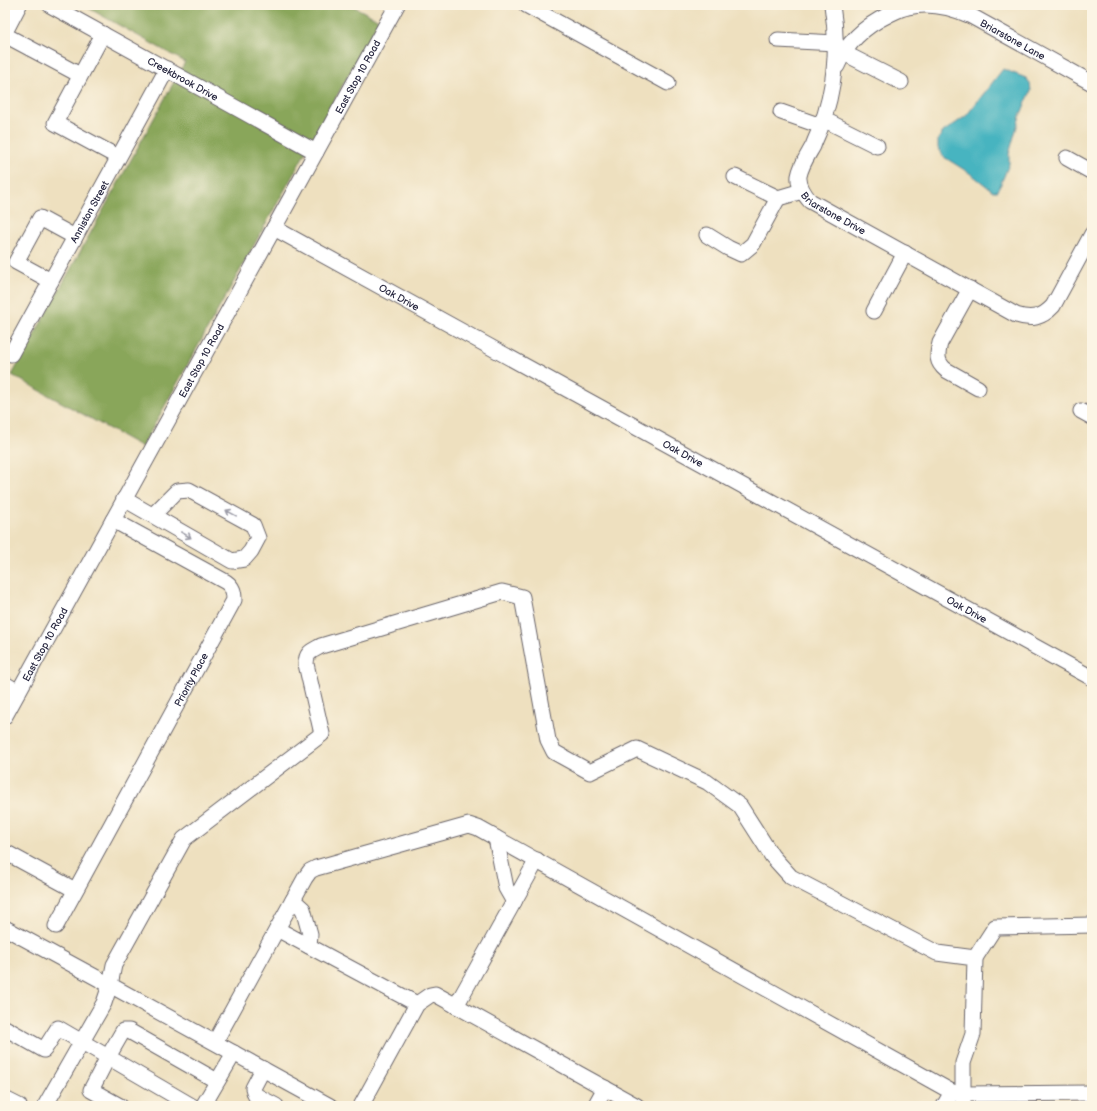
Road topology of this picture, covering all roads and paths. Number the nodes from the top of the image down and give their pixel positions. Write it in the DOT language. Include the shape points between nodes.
graph roads {
  1 [pos="19,5"];
  2 [pos="50,5"];
  3 [pos="397,5"];
  4 [pos="526,5"];
  5 [pos="832,5"];
  6 [pos="902,6"];
  7 [pos="5,34"];
  8 [pos="103,34"];
  9 [pos="778,40"];
  10 [pos="840,48"];
  11 [pos="167,69"];
  12 [pos="834,75"];
  13 [pos="80,76"];
  14 [pos="901,82"];
  15 [pos="668,83"];
  16 [pos="1092,83"];
  17 [pos="781,112"];
  18 [pos="822,123"];
  19 [pos="876,146"];
  20 [pos="316,152"];
  21 [pos="118,157"];
  22 [pos="1067,158"];
  23 [pos="1092,172"];
  24 [pos="735,177"];
  25 [pos="802,191"];
  26 [pos="778,198"];
  27 [pos="274,228"];
  28 [pos="1092,234"];
  29 [pos="707,235"];
  30 [pos="75,237"];
  31 [pos="905,253"];
  32 [pos="51,281"];
  33 [pos="970,289"];
  34 [pos="874,311"];
  35 [pos="8,352"];
  36 [pos="978,388"];
  37 [pos="124,499"];
  38 [pos="153,515"];
  39 [pos="113,520"];
  40 [pos="1092,678"];
  41 [pos="5,684"];
  42 [pos="18,692"];
  43 [pos="5,716"];
  44 [pos="496,838"];
  45 [pos="5,852"];
  46 [pos="537,860"];
  47 [pos="75,890"];
  48 [pos="293,900"];
  49 [pos="514,902"];
  50 [pos="1092,925"];
  51 [pos="56,926"];
  52 [pos="5,928"];
  53 [pos="277,929"];
  54 [pos="309,946"];
  55 [pos="975,958"];
  56 [pos="110,985"];
  57 [pos="417,1004"];
  58 [pos="456,1006"];
  59 [pos="5,1028"];
  60 [pos="82,1042"];
  61 [pos="214,1042"];
  62 [pos="234,1053"];
  63 [pos="108,1057"];
  64 [pos="263,1069"];
  65 [pos="217,1081"];
  66 [pos="605,1088"];
  67 [pos="1092,1093"];
  68 [pos="960,1097"];
  69 [pos="5,1099"];
  70 [pos="990,1100"];
  71 [pos="1024,1100"];
  72 [pos="1061,1100"];
  73 [pos="323,1104"];
  74 [pos="19,1106"];
  75 [pos="45,1106"];
  76 [pos="120,1106"];
  77 [pos="192,1106"];
  78 [pos="203,1106"];
  79 [pos="276,1106"];
  80 [pos="361,1106"];
  81 [pos="595,1106"];
  82 [pos="637,1106"];
  83 [pos="944,1106"];
  1 -- 7 [label="street"];
  2 -- 8 [label="street, Creekbrook Drive"];
  3 -- 20 [label="street, East Stop 10 Road"];
  4 -- 15 [label="street"];
  5 -- 10 [label="street"];
  6 -- 10 [label="street, Briarstone Lane" via="874,22"];
  6 -- 16 [label="street, Briarstone Lane" via="940,6 960,11"];
  7 -- 13 [label="street"];
  8 -- 11 [label="street, Creekbrook Drive"];
  8 -- 13 [label="street"];
  9 -- 10 [label="street"];
  10 -- 12 [label="street, Briarstone Lane"];
  10 -- 14 [label="street"];
  11 -- 20 [label="street, Creekbrook Drive"];
  11 -- 21 [label="street, Anniston Street"];
  12 -- 18 [label="street, Briarstone Drive"];
  13 -- 21 [label="street" via="55,123"];
  17 -- 18 [label="street"];
  18 -- 19 [label="street"];
  18 -- 25 [label="street, Briarstone Drive" via="802,166"];
  20 -- 27 [label="street, East Stop 10 Road"];
  21 -- 30 [label="street, Anniston Street"];
  22 -- 23 [label="street"];
  24 -- 26 [label="street"];
  25 -- 26 [label="street"];
  25 -- 31 [label="street, Briarstone Drive" via="810,200"];
  26 -- 29 [label="street" via="753,244 742,254"];
  27 -- 37 [label="street, East Stop 10 Road"];
  27 -- 40 [label="street, Oak Drive"];
  28 -- 33 [label="street, Briarstone Drive" via="1053,306 1044,314 1026,318"];
  30 -- 32 [label="street, Anniston Street"];
  30 -- 32 [label="street" via="40,218 16,262"];
  31 -- 33 [label="street, Briarstone Drive"];
  31 -- 34 [label="street"];
  32 -- 35 [label="street, Anniston Street"];
  33 -- 36 [label="street" via="940,343 938,360 946,370"];
  37 -- 38 [label="street"];
  37 -- 39 [label="street, East Stop 10 Road"];
  38 -- 38 [label="street, one-way" via="232,561 244,560 258,538 253,525 189,490 177,491"];
  39 -- 42 [label="street, East Stop 10 Road"];
  39 -- 47 [label="street, Priority Place" via="226,582 233,590 234,600"];
  41 -- 42 [label="street"];
  42 -- 43 [label="street, East Stop 10 Road"];
  44 -- 46 [label="street"];
  44 -- 48 [label="street" via="469,825 316,868 310,871"];
  44 -- 49 [label="street" via="506,888"];
  45 -- 47 [label="street"];
  46 -- 49 [label="street"];
  46 -- 68 [label="street"];
  47 -- 51 [label="street, Priority Place"];
  48 -- 53 [label="street"];
  48 -- 54 [label="street" via="303,909 310,934"];
  49 -- 58 [label="street"];
  50 -- 55 [label="street" via="995,927"];
  52 -- 56 [label="street"];
  53 -- 54 [label="street"];
  53 -- 61 [label="street"];
  54 -- 57 [label="street"];
  55 -- 56 [label="street" via="937,953 790,877 772,856 740,806 707,782 637,749 590,772 554,752 548,740 522,597 502,592 321,646 309,653 306,664 322,734 184,839 114,965"];
  55 -- 68 [label="street" via="973,1034 963,1063"];
  56 -- 60 [label="street" via="104,1003"];
  56 -- 61 [label="street"];
  57 -- 58 [label="street" via="435,994"];
  57 -- 80 [label="street"];
  58 -- 66 [label="street"];
  59 -- 60 [label="street" via="44,1050 58,1028"];
  60 -- 63 [label="street"];
  60 -- 75 [label="street"];
  61 -- 62 [label="street"];
  62 -- 64 [label="street"];
  62 -- 65 [label="street"];
  63 -- 65 [label="street" via="123,1031 129,1031"];
  63 -- 76 [label="street" via="91,1090"];
  63 -- 77 [label="street"];
  64 -- 73 [label="street"];
  64 -- 79 [label="street" via="253,1088 256,1095"];
  65 -- 78 [label="street"];
  66 -- 81 [label="street"];
  66 -- 82 [label="street"];
  67 -- 72 [label="street"];
  68 -- 70 [label="street"];
  68 -- 83 [label="street"];
  69 -- 74 [label="street"];
  70 -- 71 [label="street"];
  71 -- 72 [label="street"];
}
